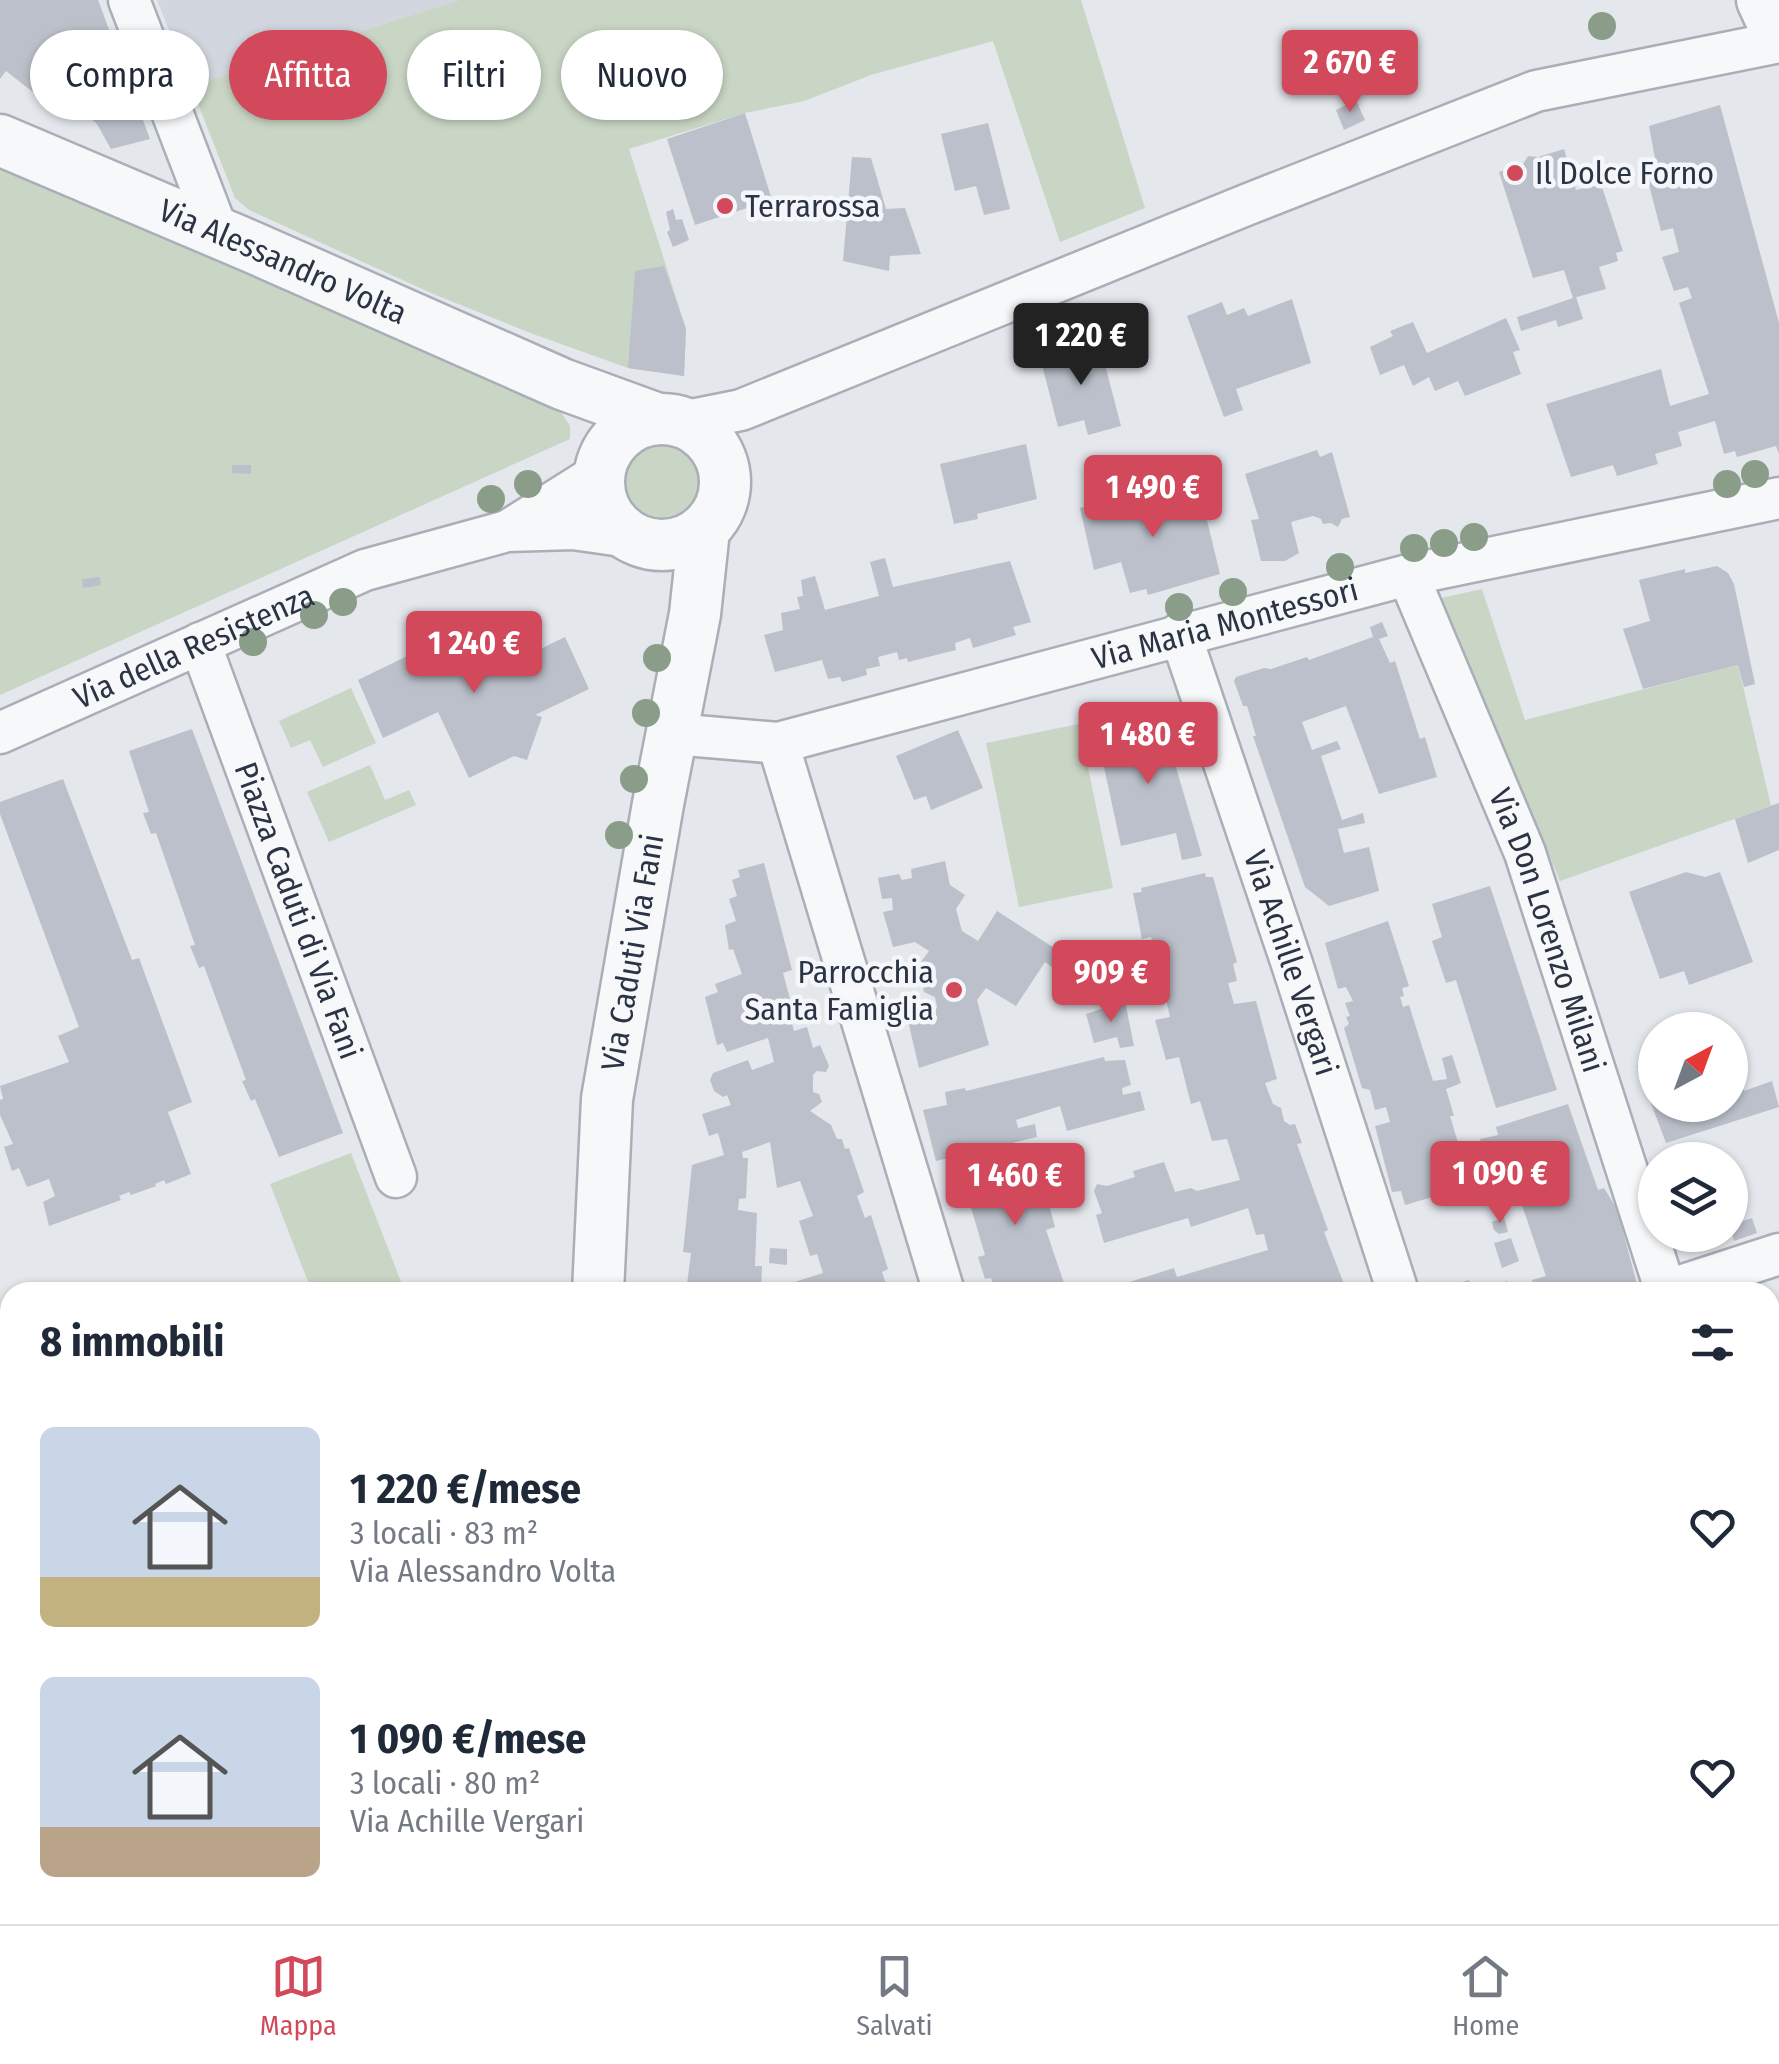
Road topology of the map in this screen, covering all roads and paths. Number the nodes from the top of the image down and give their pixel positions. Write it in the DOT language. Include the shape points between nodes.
graph roads {
  1 [pos="129,0"];
  2 [pos="1762,0"];
  3 [pos="1779,40"];
  4 [pos="0,140"];
  5 [pos="218,232"];
  6 [pos="562,384"];
  7 [pos="670,420"];
  8 [pos="600,467"];
  9 [pos="1779,498"];
  10 [pos="704,530"];
  11 [pos="507,531"];
  12 [pos="638,541"];
  13 [pos="1408,576"];
  14 [pos="695,614"];
  15 [pos="1180,634"];
  16 [pos="200,643"];
  17 [pos="0,734"];
  18 [pos="672,734"];
  19 [pos="778,743"];
  20 [pos="396,1177"];
  21 [pos="1779,1254"];
  22 [pos="599,1282"];
  23 [pos="941,1282"];
  24 [pos="1395,1282"];
  25 [pos="1662,1282"];
  26 [pos="1695,1282"];
  1 -- 5 [label="street"];
  2 -- 3 [label="street"];
  3 -- 7 [label="street" via="1536,91 742,410"];
  4 -- 5 [label="street, Via Alessandro Volta"];
  5 -- 6 [label="street, Via Alessandro Volta"];
  6 -- 7 [label="street, Via Alessandro Volta"];
  6 -- 8 [label="street"];
  7 -- 8 [label="street" via="640,422 624,431"];
  7 -- 10 [label="street" via="698,430 721,460 726,479 716,516"];
  8 -- 11 [label="street, Via della Resistenza"];
  8 -- 12 [label="street" via="604,510"];
  9 -- 13 [label="street, Via Maria Montessori"];
  10 -- 12 [label="street" via="677,544"];
  10 -- 14 [label="street, Via Caduti Via Fani"];
  11 -- 12 [label="street, Via della Resistenza" via="573,529"];
  11 -- 16 [label="street, Via della Resistenza" via="366,570"];
  12 -- 14 [label="street"];
  13 -- 15 [label="street, Via Maria Montessori"];
  13 -- 25 [label="street, Via Don Lorenzo Milani" via="1526,853"];
  14 -- 18 [label="street, Via Caduti Via Fani"];
  15 -- 19 [label="street, Via Maria Montessori"];
  15 -- 24 [label="street, Via Achille Vergari"];
  16 -- 17 [label="street, Via della Resistenza"];
  16 -- 20 [label="street, Piazza Caduti di Via Fani"];
  18 -- 19 [label="street, Via Maria Montessori"];
  18 -- 22 [label="street, Via Caduti Via Fani" via="608,1100"];
  19 -- 23 [label="street"];
  21 -- 26 [label="street"];
}
